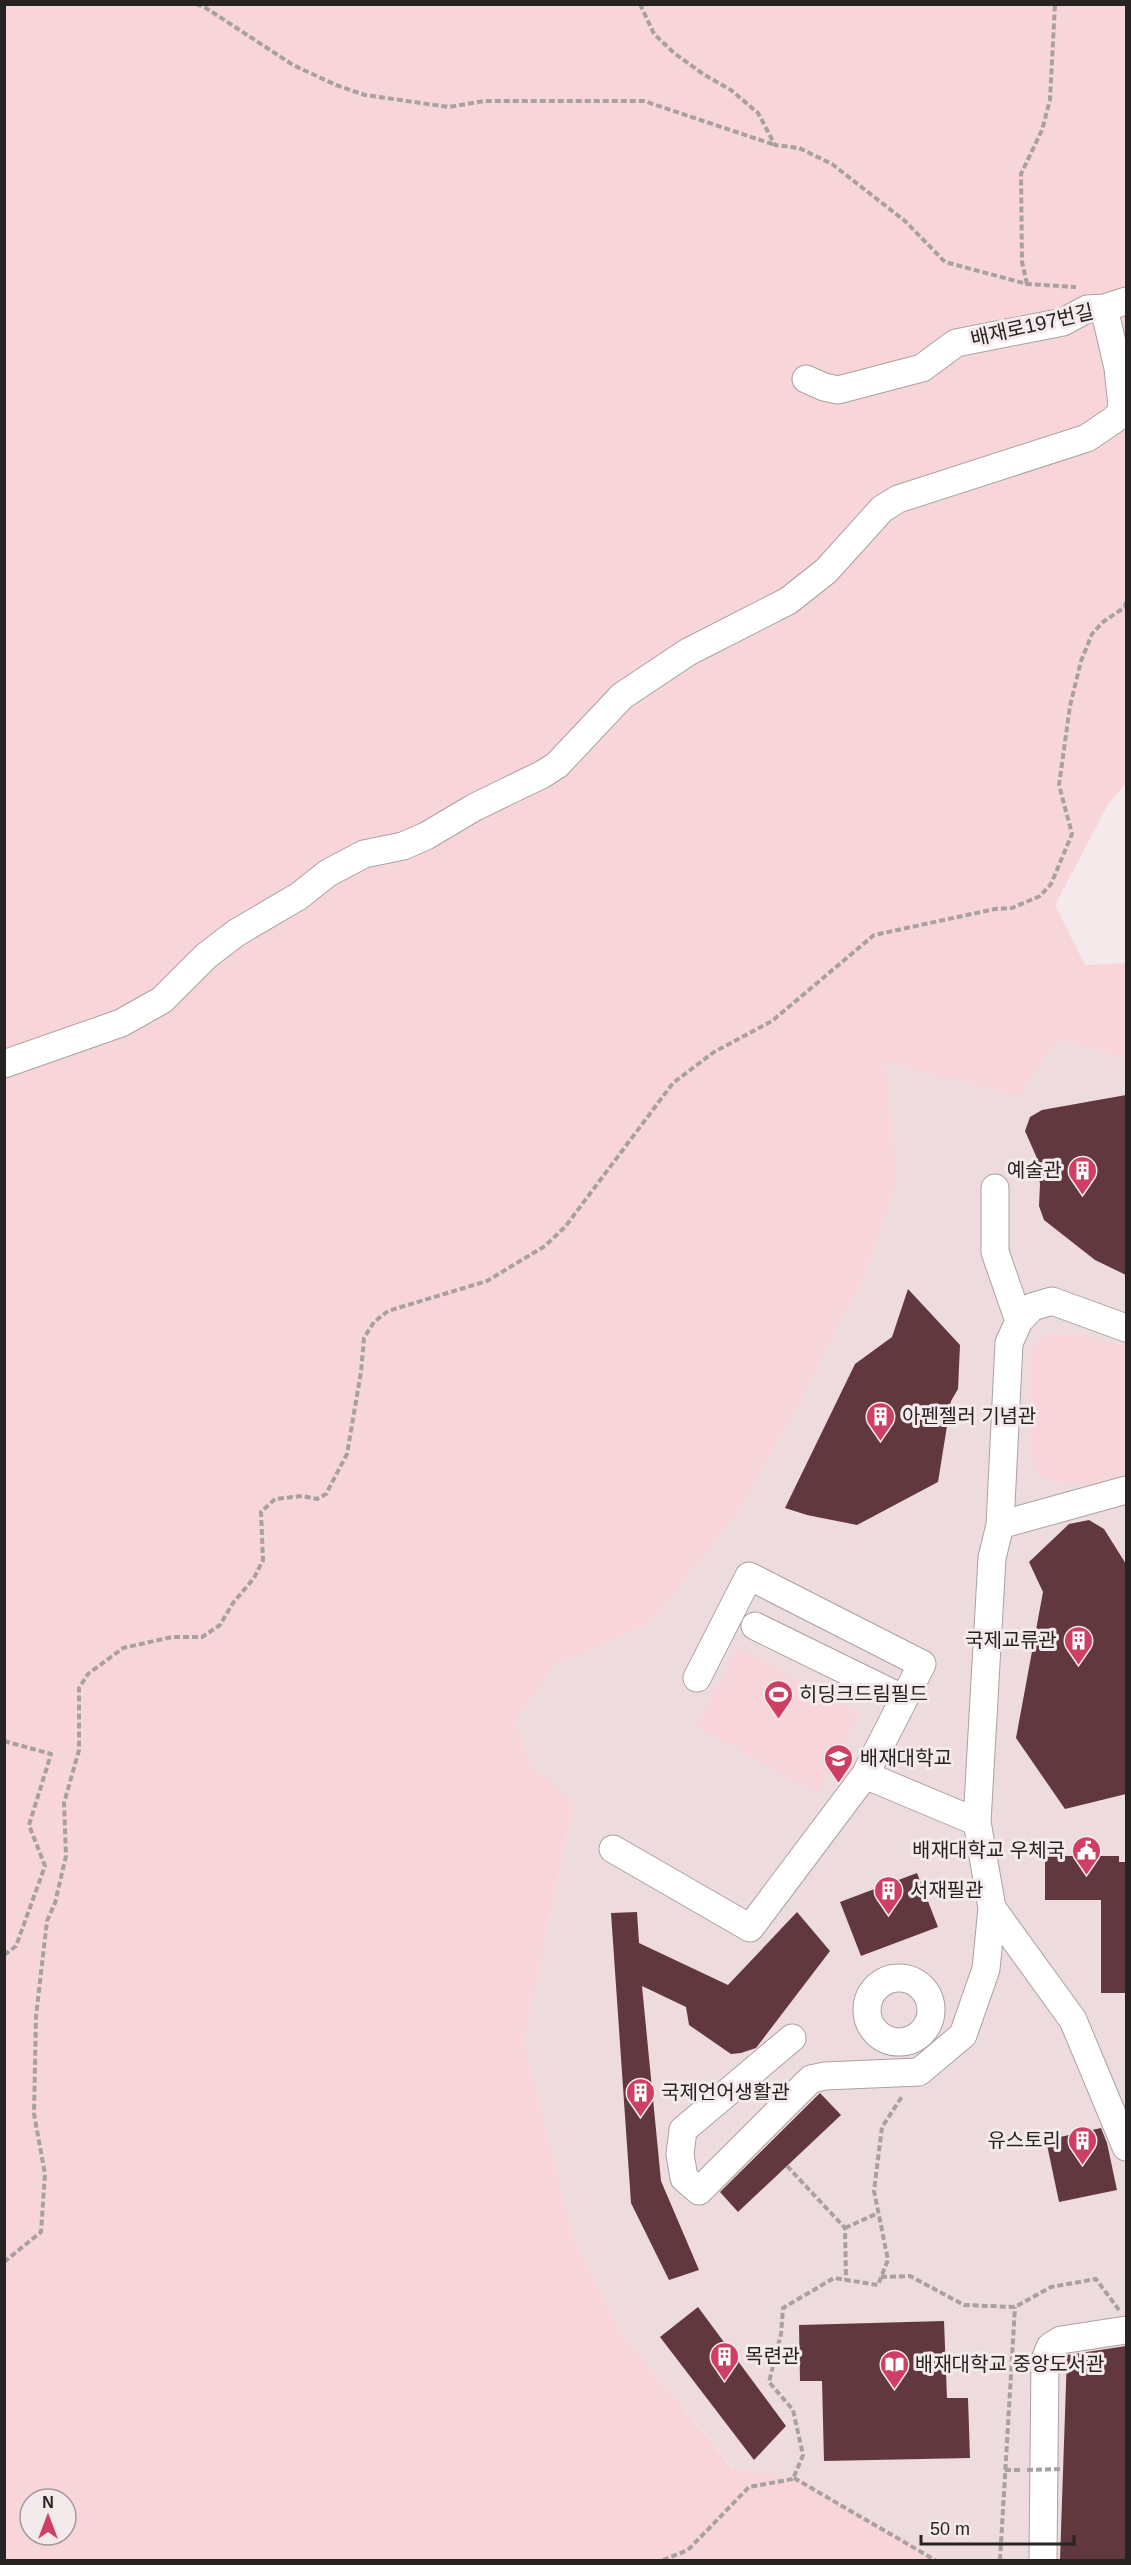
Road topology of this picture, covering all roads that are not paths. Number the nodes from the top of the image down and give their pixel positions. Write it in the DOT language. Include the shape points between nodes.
graph roads {
  1 [pos="1115,304"];
  2 [pos="806,379"];
  3 [pos="4,1064"];
  4 [pos="994,1188"];
  5 [pos="1019,1321"];
  6 [pos="1126,1328"];
  7 [pos="1126,1490"];
  8 [pos="1000,1525"];
  9 [pos="755,1626"];
  10 [pos="696,1678"];
  11 [pos="904,1699"];
  12 [pos="865,1775"];
  13 [pos="977,1822"];
  14 [pos="614,1850"];
  15 [pos="992,1908"];
  16 [pos="928,2024"];
  17 [pos="963,2036"];
  18 [pos="792,2038"];
  19 [pos="1126,2147"];
  20 [pos="1123,2321"];
  21 [pos="1043,2560"];
  1 -- 2 [label="lane, 배재로197번길" via="1088,309 1063,322 956,343 922,368 838,390"];
  1 -- 3 [label="lane" via="1122,406 1115,419 1087,438 898,499 882,509 826,571 788,601 688,652 622,696 557,765 543,774 426,836 403,846 364,854 328,873 299,897 236,933 206,956 162,1000 121,1023"];
  4 -- 5 [label="lane" via="995,1251"];
  5 -- 6 [label="lane" via="1032,1307 1052,1301"];
  5 -- 8 [label="lane" via="1009,1343"];
  7 -- 8 [label="lane"];
  8 -- 13 [label="lane" via="992,1558"];
  9 -- 11 [label="lane"];
  10 -- 11 [label="lane" via="749,1576 922,1664"];
  11 -- 12 [label="lane"];
  12 -- 13 [label="lane"];
  12 -- 14 [label="lane" via="750,1928"];
  13 -- 15 [label="lane"];
  15 -- 17 [label="lane" via="986,1969"];
  15 -- 19 [label="lane" via="1073,2020"];
  16 -- 17 [label="lane"];
  17 -- 18 [label="lane" via="919,2072 811,2079 699,2191 684,2178 680,2154 683,2130"];
  20 -- 21 [label="lane" via="1061,2340 1050,2348 1045,2360"];
}
